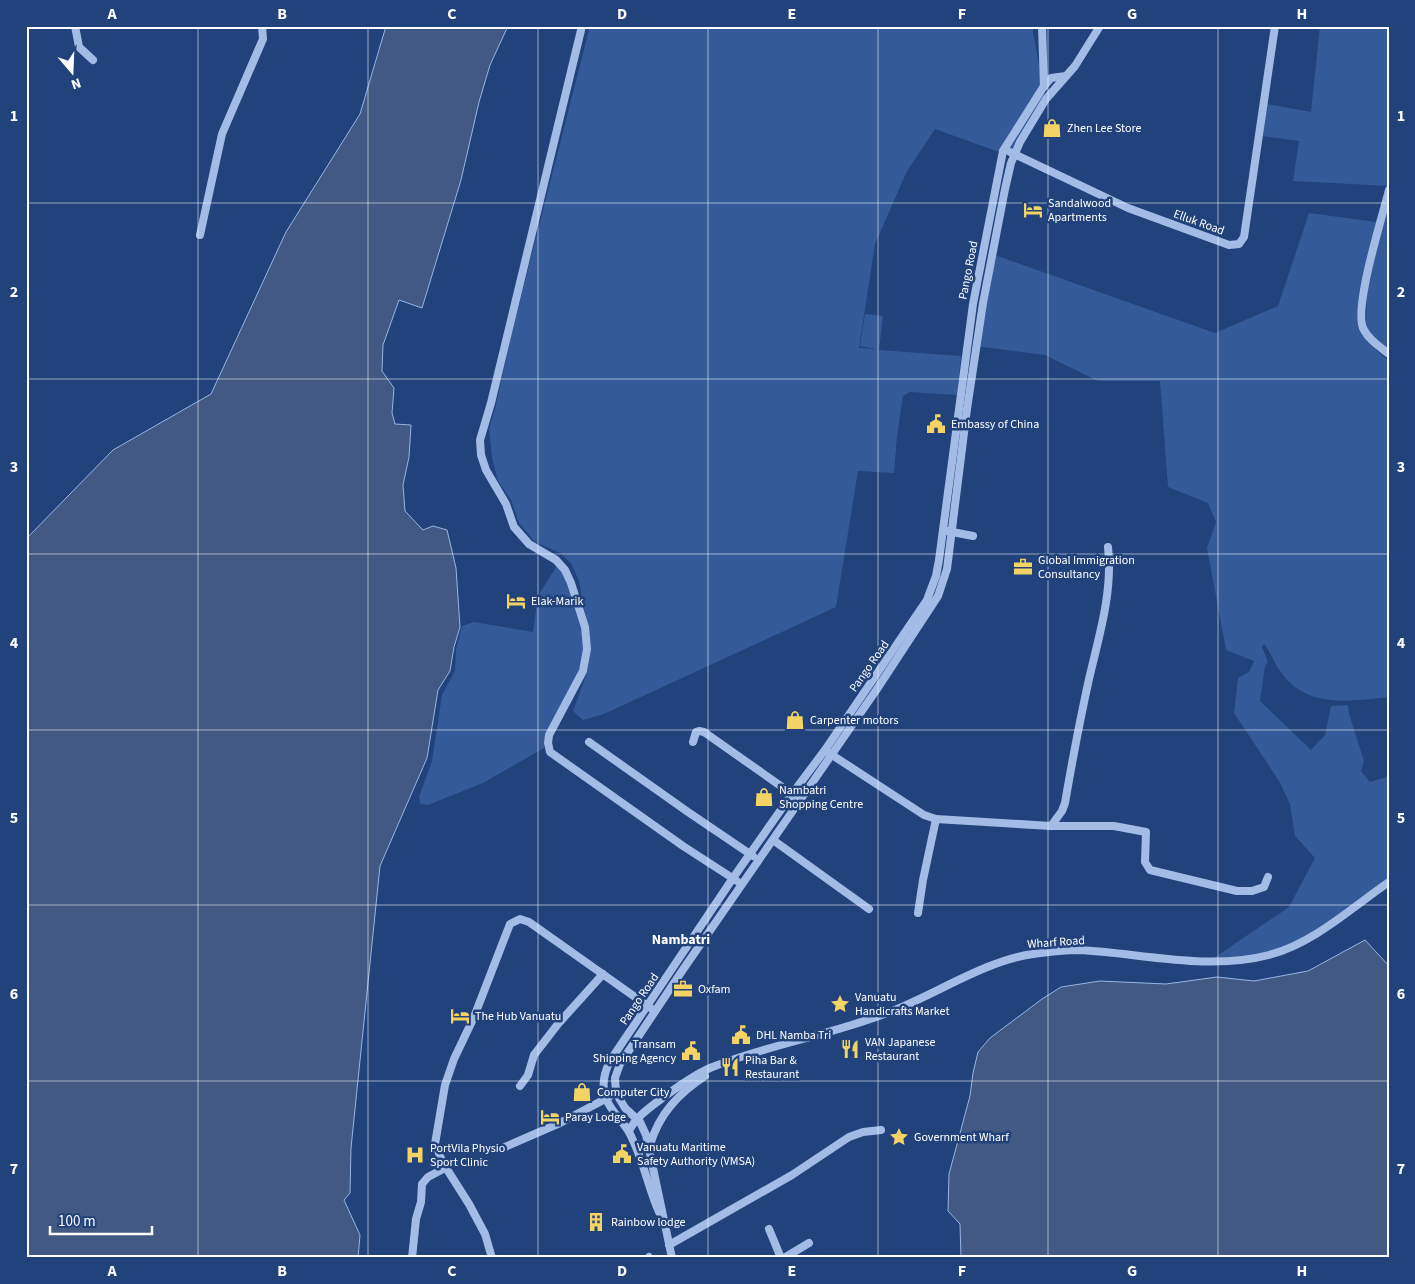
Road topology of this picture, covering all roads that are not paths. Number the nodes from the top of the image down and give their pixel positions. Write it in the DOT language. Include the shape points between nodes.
graph roads {
  1 [pos="75,26"];
  2 [pos="262,26"];
  3 [pos="582,26"];
  4 [pos="1042,26"];
  5 [pos="1100,26"];
  6 [pos="1275,26"];
  7 [pos="93,60"];
  8 [pos="1066,76"];
  9 [pos="1044,86"];
  10 [pos="1046,99"];
  11 [pos="1004,150"];
  12 [pos="1014,153"];
  13 [pos="1389,190"];
  14 [pos="200,235"];
  15 [pos="1389,354"];
  16 [pos="943,530"];
  17 [pos="952,531"];
  18 [pos="973,536"];
  19 [pos="1108,547"];
  20 [pos="589,742"];
  21 [pos="693,742"];
  22 [pos="828,752"];
  23 [pos="792,794"];
  24 [pos="801,800"];
  25 [pos="936,819"];
  26 [pos="1051,826"];
  27 [pos="773,840"];
  28 [pos="750,854"];
  29 [pos="760,859"];
  30 [pos="1268,877"];
  31 [pos="734,878"];
  32 [pos="1389,882"];
  33 [pos="743,884"];
  34 [pos="869,909"];
  35 [pos="918,913"];
  36 [pos="603,974"];
  37 [pos="648,1006"];
  38 [pos="656,1012"];
  39 [pos="723,1064"];
  40 [pos="520,1086"];
  41 [pos="616,1093"];
  42 [pos="606,1098"];
  43 [pos="636,1118"];
  44 [pos="654,1130"];
  45 [pos="881,1130"];
  46 [pos="630,1133"];
  47 [pos="646,1135"];
  48 [pos="505,1147"];
  49 [pos="649,1147"];
  50 [pos="446,1168"];
  51 [pos="662,1218"];
  52 [pos="769,1229"];
  53 [pos="808,1243"];
  54 [pos="670,1245"];
  55 [pos="412,1258"];
  56 [pos="492,1258"];
  57 [pos="672,1258"];
  58 [pos="782,1258"];
  1 -- 7 [label="street" via="79,47"];
  2 -- 14 [label="street" via="263,39 222,134"];
  3 -- 31 [label="street" via="480,440 481,455 514,527 529,544 556,560 565,570 585,627 587,649 583,671 549,735 550,752"];
  4 -- 9 [label="street"];
  5 -- 8 [label="street, Pango Road"];
  6 -- 12 [label="street, Elluk Road" via="1244,237 1239,244 1229,245 1128,208"];
  8 -- 9 [label="street, Pango Road" via="1051,78"];
  8 -- 10 [label="street, Pango Road"];
  9 -- 10 [label="street"];
  9 -- 11 [label="street, Pango Road"];
  10 -- 12 [label="street, Pango Road"];
  11 -- 12 [label="street, Elluk Road"];
  11 -- 16 [label="street, Pango Road" via="973,304"];
  12 -- 17 [label="street, Pango Road" via="981,312"];
  13 -- 15 [label="street" via="1364,288 1361,317 1362,329"];
  16 -- 17 [label="street"];
  16 -- 22 [label="street, Pango Road" via="936,576 927,600"];
  17 -- 18 [label="street"];
  17 -- 22 [label="street, Pango Road" via="947,569 938,596"];
  19 -- 26 [label="street" via="1110,572 1106,602 1065,804"];
  20 -- 28 [label="street"];
  21 -- 23 [label="street" via="696,732 704,732"];
  22 -- 23 [label="street, Pango Road"];
  22 -- 24 [label="street, Pango Road"];
  22 -- 25 [label="street"];
  23 -- 24 [label="street"];
  23 -- 28 [label="street, Pango Road"];
  24 -- 27 [label="street, Pango Road"];
  25 -- 26 [label="street"];
  25 -- 35 [label="street"];
  26 -- 30 [label="street" via="1114,826 1145,831 1145,862 1149,869 1237,891 1264,887"];
  27 -- 29 [label="street, Pango Road"];
  27 -- 34 [label="street"];
  28 -- 29 [label="street"];
  28 -- 31 [label="street, Pango Road"];
  29 -- 33 [label="street, Pango Road"];
  31 -- 33 [label="street"];
  31 -- 37 [label="street, Pango Road"];
  32 -- 39 [label="street, Wharf Road" via="1312,936 1269,955 1223,960 1077,950 1032,954 994,964 882,1015"];
  33 -- 38 [label="street, Pango Road"];
  36 -- 37 [label="street"];
  36 -- 40 [label="street" via="534,1055"];
  36 -- 50 [label="street" via="524,920 510,924 445,1085 435,1144"];
  37 -- 38 [label="street"];
  37 -- 42 [label="street, Pango Road" via="610,1061 603,1079"];
  38 -- 41 [label="street, Pango Road" via="615,1073"];
  39 -- 43 [label="street, Wharf Road" via="688,1080"];
  39 -- 44 [label="street, Wharf Road" via="675,1100"];
  41 -- 42 [label="street"];
  41 -- 43 [label="street, Pango Road" via="624,1108"];
  42 -- 46 [label="street, Pango Road"];
  42 -- 48 [label="street"];
  43 -- 46 [label="street, Wharf Road"];
  43 -- 47 [label="street, Pango Road"];
  44 -- 47 [label="street"];
  44 -- 49 [label="street, Wharf Road"];
  45 -- 54 [label="street" via="849,1137 792,1175"];
  46 -- 47 [label="street"];
  46 -- 51 [label="street, Pango Road"];
  47 -- 49 [label="street, Pango Road"];
  49 -- 51 [label="street, Pango Road"];
  50 -- 55 [label="street" via="422,1184"];
  50 -- 56 [label="street" via="485,1234"];
  51 -- 54 [label="street, Pango Road"];
  52 -- 58 [label="street"];
  53 -- 58 [label="street"];
  54 -- 57 [label="street, Pango Road"];
}
